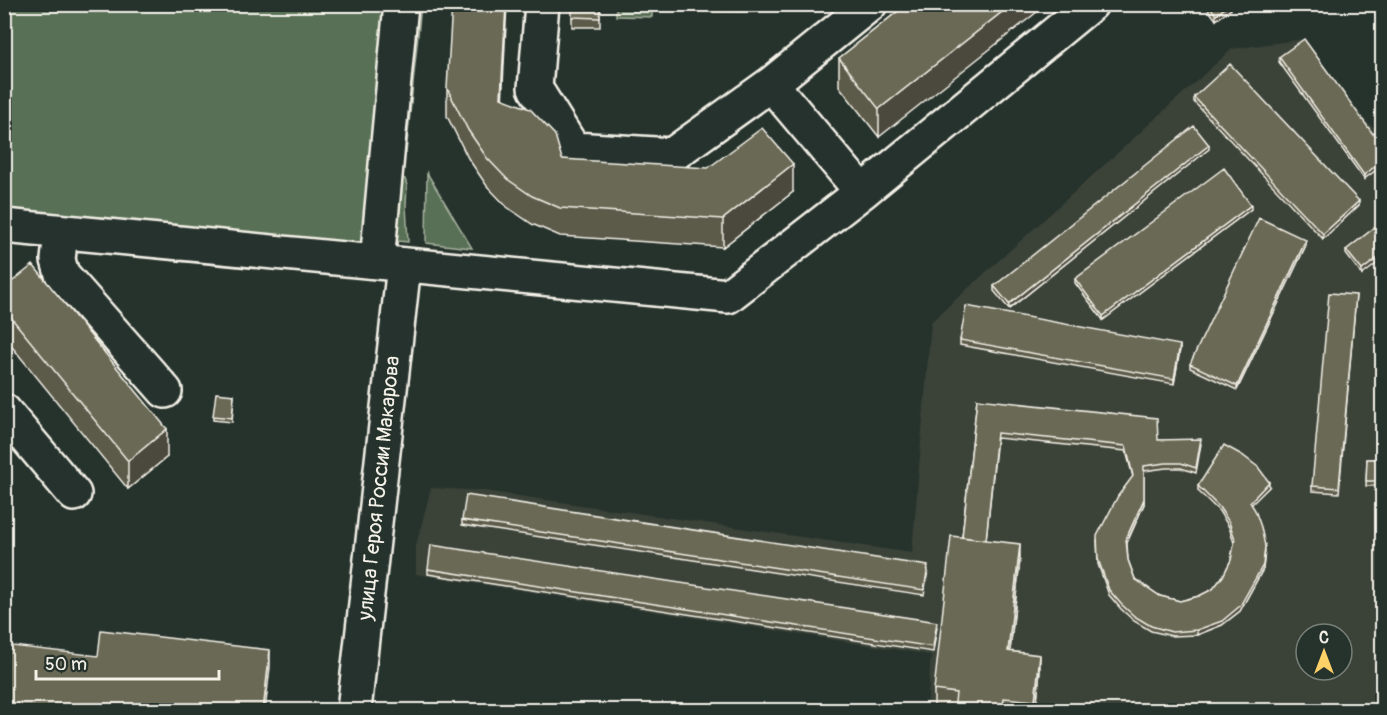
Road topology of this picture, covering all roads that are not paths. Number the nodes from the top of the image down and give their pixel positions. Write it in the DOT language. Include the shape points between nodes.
graph roads {
  1 [pos="400,4"];
  2 [pos="542,4"];
  3 [pos="870,4"];
  4 [pos="1091,4"];
  5 [pos="771,84"];
  6 [pos="862,192"];
  7 [pos="4,226"];
  8 [pos="61,232"];
  9 [pos="390,263"];
  10 [pos="165,391"];
  11 [pos="4,411"];
  12 [pos="74,494"];
  13 [pos="354,711"];
  1 -- 9 [label="street, улица Героя России Макарова"];
  2 -- 5 [label="street" via="535,88 573,149 672,155"];
  3 -- 5 [label="street"];
  4 -- 6 [label="street"];
  5 -- 6 [label="street"];
  6 -- 9 [label="street" via="728,296"];
  7 -- 8 [label="street"];
  8 -- 9 [label="street"];
  8 -- 10 [label="street" via="58,260 62,273"];
  9 -- 13 [label="street, улица Героя России Макарова"];
  11 -- 12 [label="street"];
}
